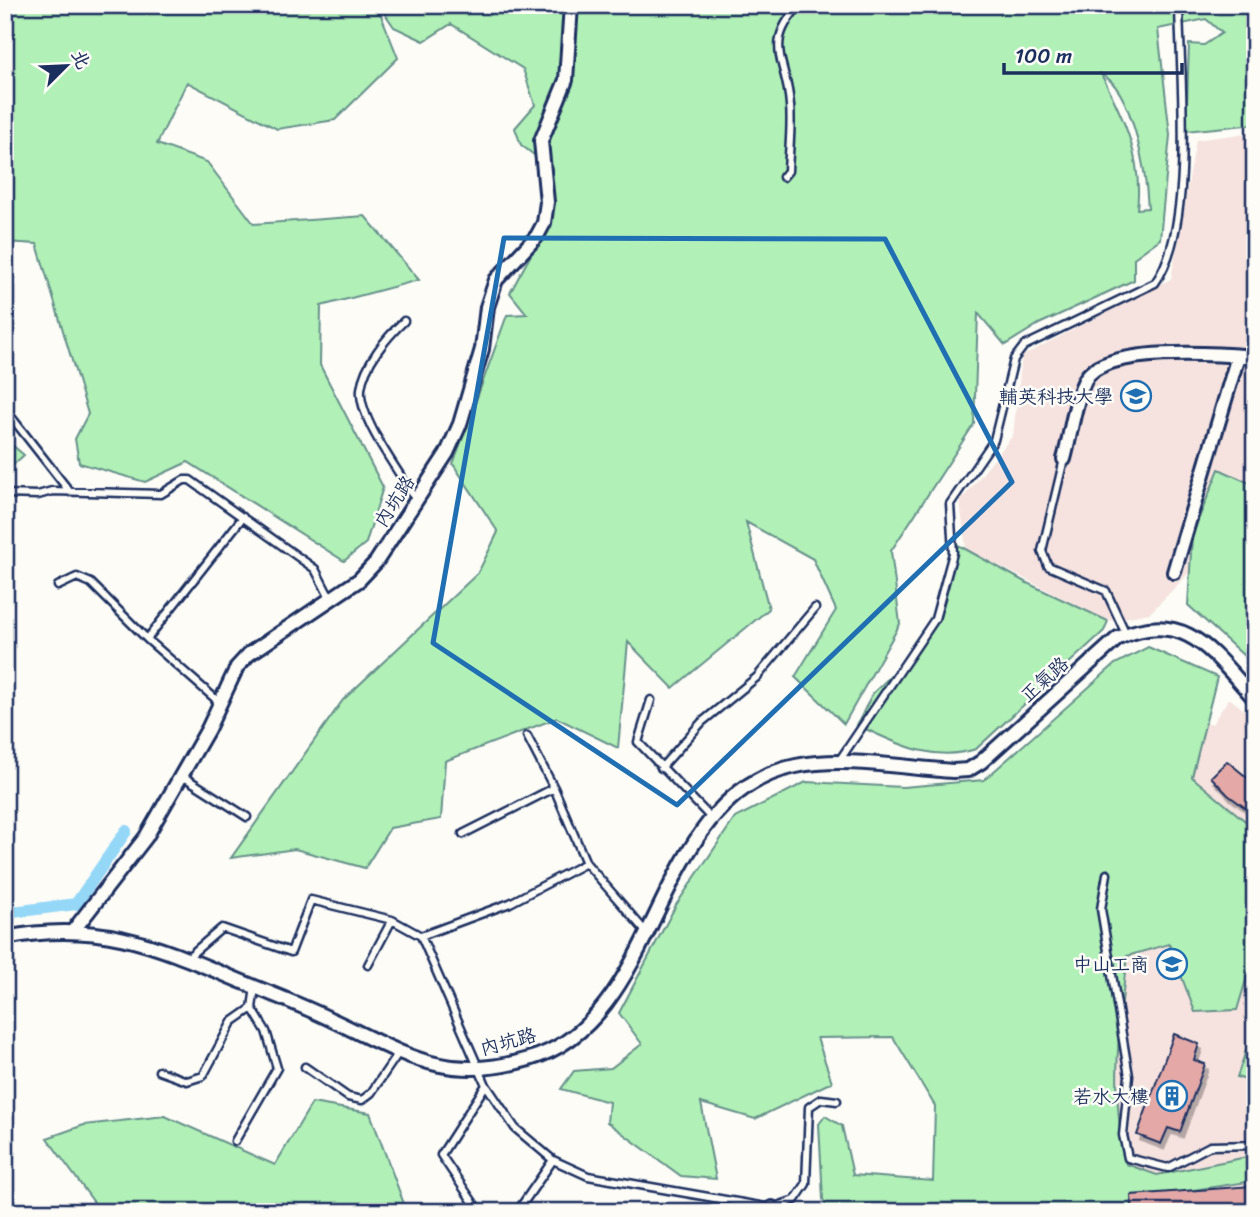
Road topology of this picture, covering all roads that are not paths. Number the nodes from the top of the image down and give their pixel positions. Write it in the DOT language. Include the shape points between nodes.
graph roads {
  1 [pos="571,5"];
  2 [pos="800,5"];
  3 [pos="1179,5"];
  4 [pos="783,177"];
  5 [pos="404,321"];
  6 [pos="1238,356"];
  7 [pos="1255,357"];
  8 [pos="5,409"];
  9 [pos="1064,458"];
  10 [pos="70,492"];
  11 [pos="5,494"];
  12 [pos="417,501"];
  13 [pos="243,517"];
  14 [pos="1174,572"];
  15 [pos="58,586"];
  16 [pos="331,600"];
  17 [pos="815,608"];
  18 [pos="1126,634"];
  19 [pos="147,639"];
  20 [pos="1255,699"];
  21 [pos="651,700"];
  22 [pos="221,704"];
  23 [pos="527,736"];
  24 [pos="838,763"];
  25 [pos="661,768"];
  26 [pos="181,775"];
  27 [pos="554,788"];
  28 [pos="247,817"];
  29 [pos="711,818"];
  30 [pos="463,834"];
  31 [pos="586,863"];
  32 [pos="1107,874"];
  33 [pos="392,920"];
  34 [pos="73,931"];
  35 [pos="646,932"];
  36 [pos="421,936"];
  37 [pos="5,938"];
  38 [pos="187,958"];
  39 [pos="368,965"];
  40 [pos="256,987"];
  41 [pos="252,1008"];
  42 [pos="398,1052"];
  43 [pos="305,1067"];
  44 [pos="480,1070"];
  45 [pos="159,1071"];
  46 [pos="486,1085"];
  47 [pos="837,1101"];
  48 [pos="235,1141"];
  49 [pos="1255,1145"];
  50 [pos="553,1160"];
  51 [pos="776,1210"];
  52 [pos="479,1211"];
  53 [pos="517,1212"];
  1 -- 12 [label="street, 內坑路" via="566,80 541,141 547,202 544,223 496,280 460,424"];
  2 -- 4 [label="lane" via="783,24 778,41 790,105 788,171"];
  3 -- 24 [label="lane" via="1181,182 1167,267 1156,283 1024,346 1014,359 994,440 950,504 953,552 935,619"];
  5 -- 12 [label="lane" via="379,350 361,386 361,397 368,418"];
  6 -- 7 [label="street"];
  6 -- 9 [label="street" via="1130,356 1101,363 1085,379"];
  6 -- 14 [label="street"];
  8 -- 10 [label="lane"];
  9 -- 18 [label="lane" via="1042,551 1048,566 1106,591"];
  10 -- 11 [label="lane"];
  10 -- 13 [label="lane" via="161,494 190,480"];
  12 -- 16 [label="street, 內坑路" via="376,562"];
  13 -- 16 [label="lane" via="315,569"];
  13 -- 19 [label="lane"];
  15 -- 19 [label="lane" via="76,577 91,583"];
  16 -- 22 [label="street, 內坑路" via="249,654 237,667"];
  17 -- 25 [label="lane" via="757,677 702,722"];
  18 -- 20 [label="street, 正氣路" via="1158,628 1189,635 1209,647"];
  18 -- 24 [label="street, 正氣路" via="968,770"];
  19 -- 22 [label="lane"];
  21 -- 25 [label="lane" via="637,736"];
  22 -- 26 [label="street, 內坑路"];
  23 -- 27 [label="lane"];
  24 -- 29 [label="street, 內坑路" via="797,766 767,775 742,789"];
  25 -- 29 [label="lane"];
  26 -- 28 [label="lane"];
  26 -- 34 [label="street, 內坑路" via="146,837"];
  27 -- 30 [label="lane"];
  27 -- 31 [label="lane"];
  29 -- 35 [label="street, 內坑路"];
  31 -- 35 [label="lane"];
  31 -- 36 [label="lane" via="510,904"];
  32 -- 49 [label="lane" via="1101,909 1129,1076 1123,1135 1129,1158 1168,1168 1210,1146"];
  33 -- 36 [label="lane"];
  33 -- 38 [label="lane" via="311,900 291,953 222,928"];
  33 -- 39 [label="lane"];
  34 -- 37 [label="street, 內坑路"];
  34 -- 38 [label="street, 內坑路" via="126,937"];
  35 -- 44 [label="street, 內坑路" via="613,993 580,1030 533,1058"];
  36 -- 44 [label="lane"];
  38 -- 40 [label="street, 內坑路"];
  40 -- 41 [label="lane"];
  40 -- 42 [label="street, 內坑路"];
  41 -- 45 [label="lane" via="232,1022 203,1076 187,1080"];
  41 -- 48 [label="lane" via="266,1031 276,1068"];
  42 -- 43 [label="lane" via="362,1100 348,1097"];
  42 -- 44 [label="street, 內坑路" via="432,1064"];
  44 -- 46 [label="lane"];
  46 -- 50 [label="lane" via="515,1128"];
  46 -- 52 [label="lane" via="441,1155"];
  47 -- 51 [label="lane" via="821,1099 809,1107 806,1184 795,1200"];
  50 -- 51 [label="lane" via="588,1176"];
  50 -- 53 [label="lane"];
}
